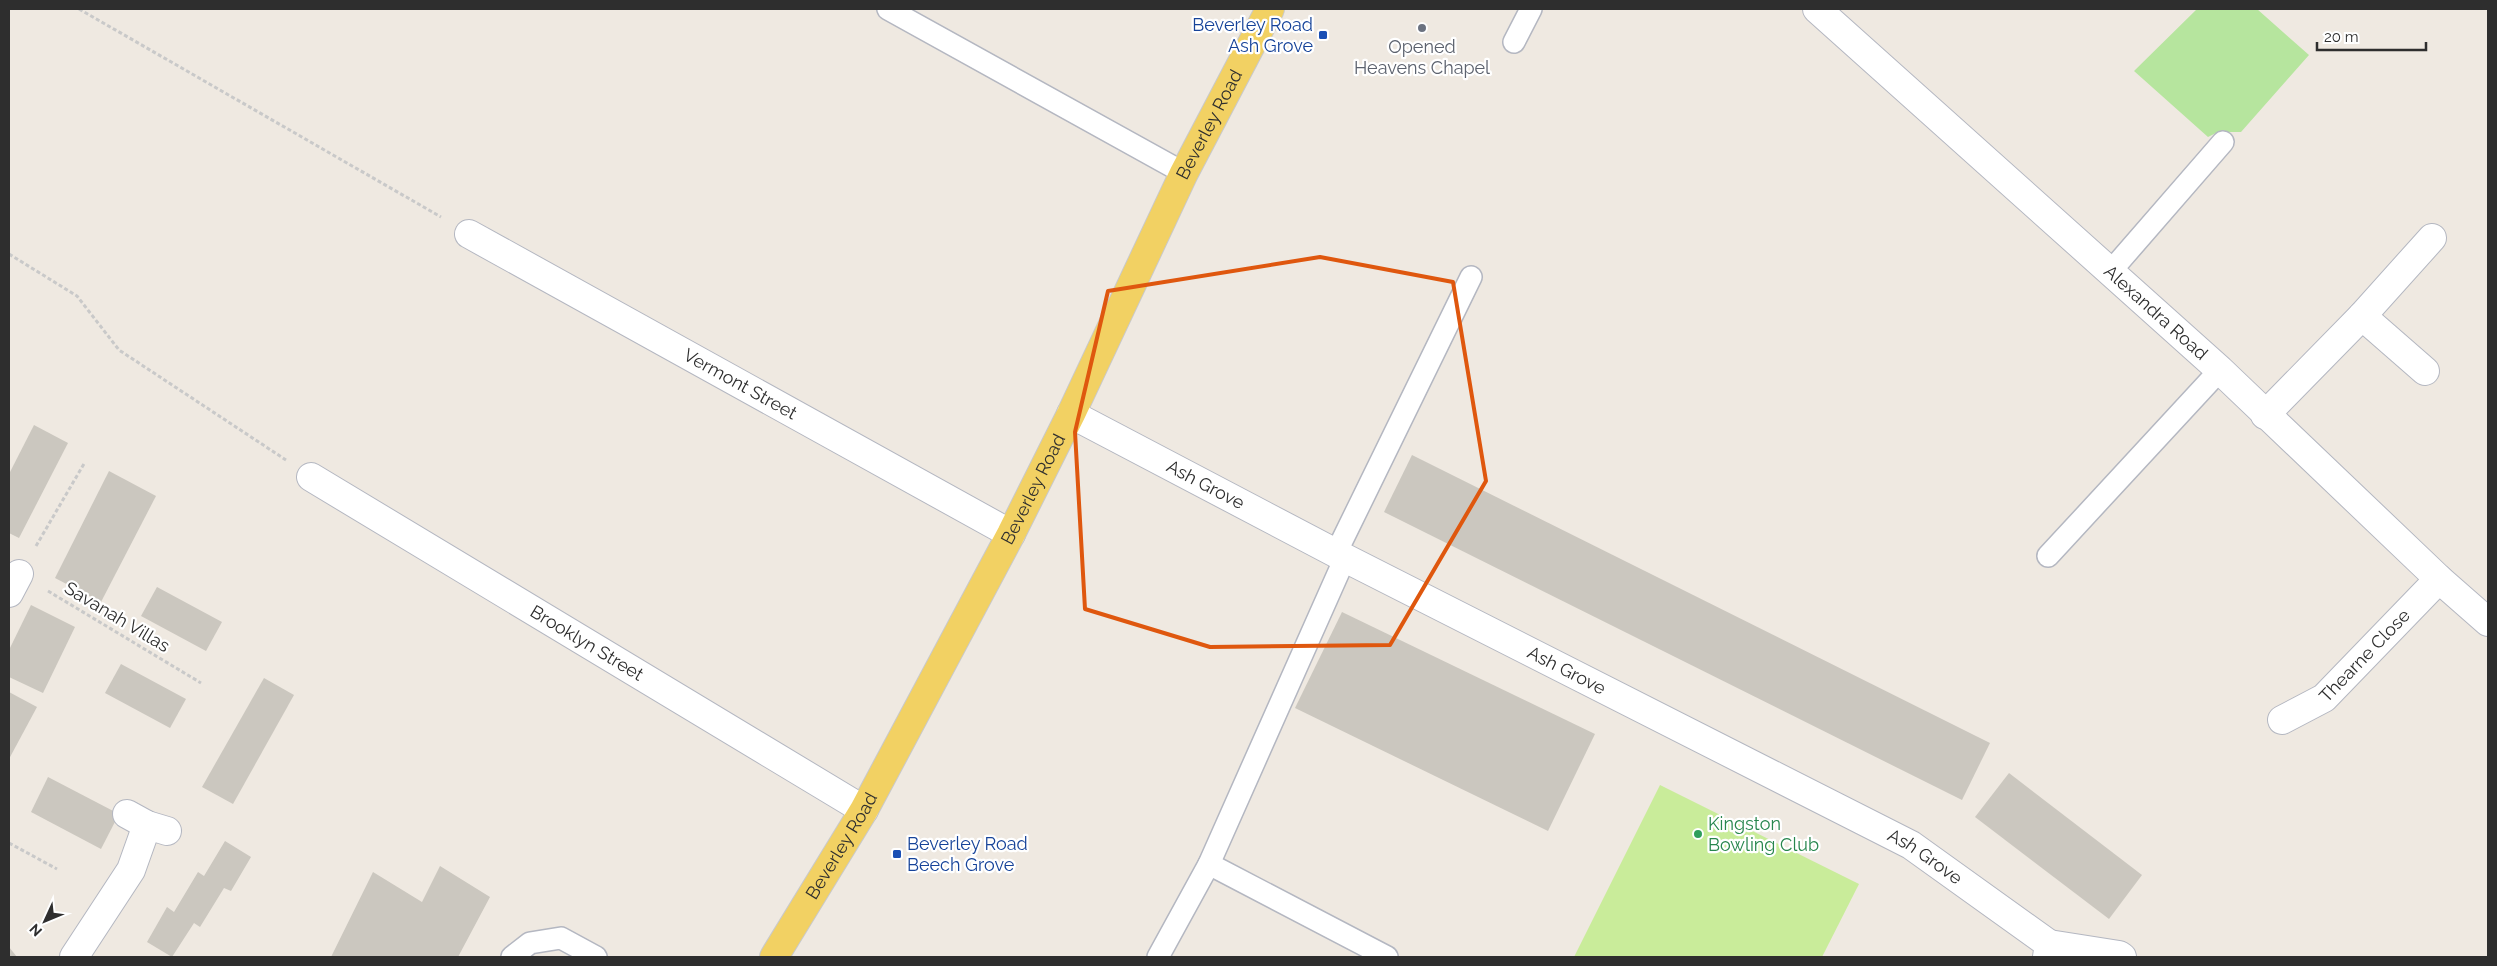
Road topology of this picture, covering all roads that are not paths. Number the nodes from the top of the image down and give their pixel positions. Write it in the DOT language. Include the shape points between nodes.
graph roads {
  1 [pos="888,9"];
  2 [pos="1270,9"];
  3 [pos="1531,9"];
  4 [pos="1817,9"];
  5 [pos="1514,42"];
  6 [pos="2223,142"];
  7 [pos="1184,173"];
  8 [pos="469,234"];
  9 [pos="2432,238"];
  10 [pos="2110,272"];
  11 [pos="1471,277"];
  12 [pos="2362,316"];
  13 [pos="2220,370"];
  14 [pos="2425,370"];
  15 [pos="1071,414"];
  16 [pos="2265,415"];
  17 [pos="311,477"];
  18 [pos="1012,534"];
  19 [pos="1340,555"];
  20 [pos="2048,556"];
  21 [pos="2439,579"];
  22 [pos="2488,620"];
  23 [pos="2282,720"];
  24 [pos="864,810"];
  25 [pos="147,823"];
  26 [pos="1209,864"];
  27 [pos="2048,950"];
  28 [pos="74,957"];
  29 [pos="512,957"];
  30 [pos="596,957"];
  31 [pos="774,957"];
  32 [pos="1158,957"];
  33 [pos="1387,957"];
  34 [pos="2122,957"];
  1 -- 7 [label="lane"];
  2 -- 7 [label="main road, Beverley Road"];
  3 -- 5 [label="lane"];
  4 -- 10 [label="street, Alexandra Road"];
  6 -- 10 [label="lane"];
  7 -- 15 [label="main road, Beverley Road"];
  8 -- 18 [label="street, Vermont Street"];
  9 -- 12 [label="street"];
  10 -- 13 [label="street, Alexandra Road"];
  11 -- 19 [label="lane"];
  12 -- 14 [label="street"];
  12 -- 16 [label="street"];
  13 -- 16 [label="street, Alexandra Road"];
  13 -- 20 [label="lane"];
  15 -- 18 [label="main road, Beverley Road"];
  15 -- 19 [label="street, Ash Grove"];
  16 -- 21 [label="street, Alexandra Road"];
  17 -- 24 [label="street, Brooklyn Street"];
  18 -- 24 [label="main road, Beverley Road"];
  19 -- 26 [label="lane"];
  19 -- 27 [label="street, Ash Grove" via="1911,845"];
  21 -- 22 [label="street, Alexandra Road"];
  21 -- 23 [label="street, Thearne Close" via="2324,698"];
  24 -- 31 [label="main road, Beverley Road"];
  25 -- 28 [label="street" via="131,870"];
  26 -- 32 [label="lane"];
  26 -- 33 [label="lane"];
  27 -- 34 [label="street, Ash Grove"];
  29 -- 30 [label="lane" via="530,943 561,938"];
}
